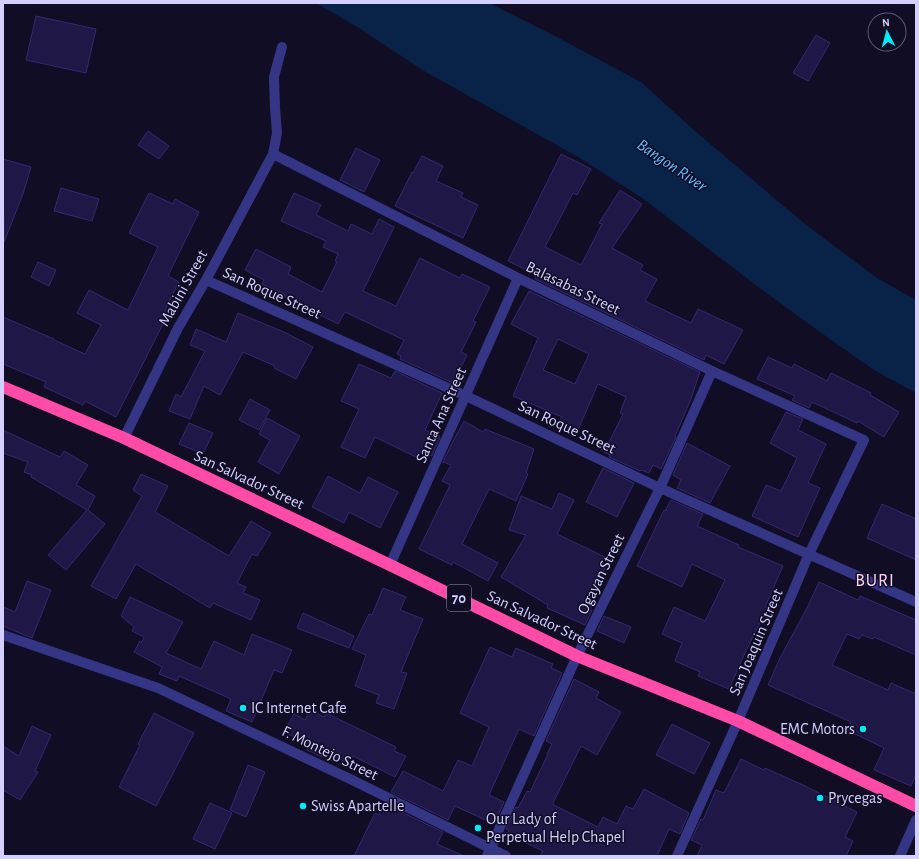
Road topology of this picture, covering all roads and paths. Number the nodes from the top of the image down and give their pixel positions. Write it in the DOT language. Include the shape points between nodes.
graph roads {
  1 [pos="282,47"];
  2 [pos="273,154"];
  3 [pos="518,278"];
  4 [pos="206,280"];
  5 [pos="712,371"];
  6 [pos="3,387"];
  7 [pos="466,396"];
  8 [pos="124,438"];
  9 [pos="864,440"];
  10 [pos="660,488"];
  11 [pos="809,554"];
  12 [pos="390,565"];
  13 [pos="916,602"];
  14 [pos="3,635"];
  15 [pos="577,656"];
  16 [pos="738,722"];
  17 [pos="916,806"];
  18 [pos="916,820"];
  19 [pos="489,852"];
  20 [pos="506,856"];
  21 [pos="677,856"];
  22 [pos="900,856"];
  1 -- 2 [label="street, Mabini Street" via="274,77 277,133"];
  2 -- 3 [label="street, Balasabas Street"];
  2 -- 4 [label="street, Mabini Street"];
  3 -- 5 [label="street, Balasabas Street"];
  3 -- 7 [label="street, Santa Ana Street"];
  4 -- 7 [label="street, San Roque Street"];
  4 -- 8 [label="street, Mabini Street" via="178,328"];
  5 -- 9 [label="street, Balasabas Street"];
  5 -- 10 [label="street, Ogayan Street"];
  6 -- 8 [label="highway, San Salvador Street / 70"];
  7 -- 10 [label="street, San Roque Street"];
  7 -- 12 [label="street, Santa Ana Street"];
  8 -- 12 [label="highway, San Salvador Street / 70"];
  9 -- 11 [label="street, San Joaquin Street"];
  10 -- 11 [label="street, San Roque Street"];
  10 -- 15 [label="street, Ogayan Street"];
  11 -- 13 [label="street, San Roque Street"];
  11 -- 16 [label="street, San Joaquin Street"];
  12 -- 15 [label="highway, San Salvador Street / 70"];
  14 -- 19 [label="street, F. Montejo Street" via="158,688 350,779"];
  15 -- 16 [label="highway, San Salvador Street / 70"];
  15 -- 19 [label="street, Ogayan Street"];
  16 -- 17 [label="highway, San Salvador Street / 70"];
  16 -- 21 [label="street, San Joaquin Street"];
  18 -- 22 [label="street"];
  19 -- 20 [label="street, F. Montejo Street"];
}
